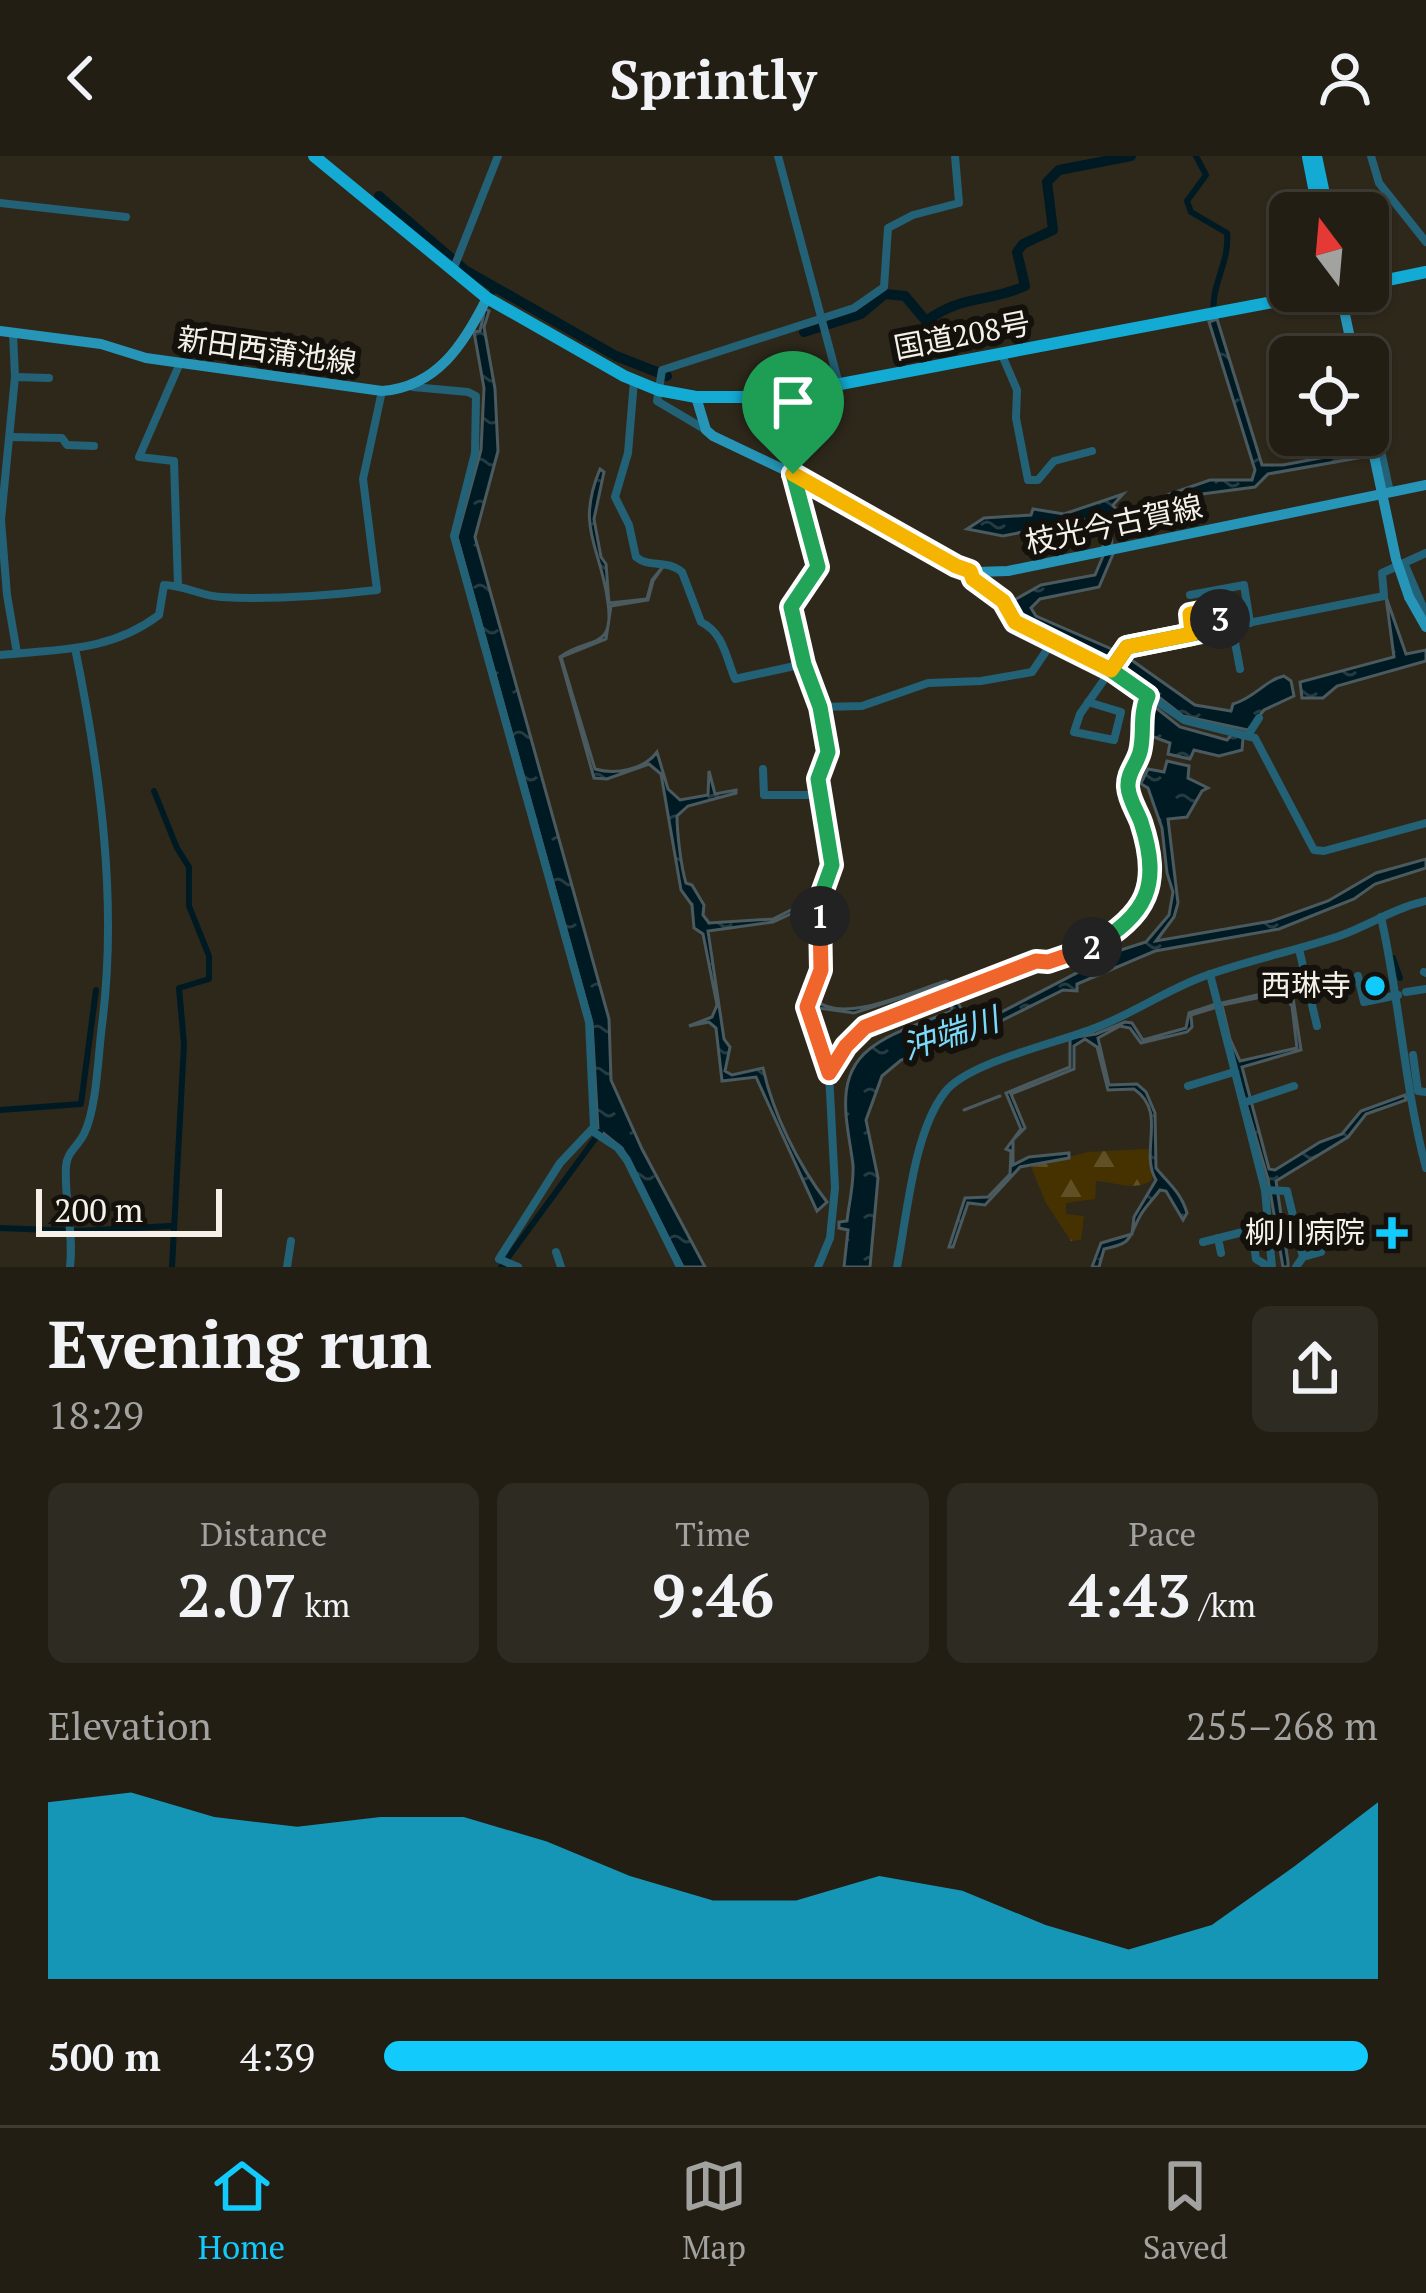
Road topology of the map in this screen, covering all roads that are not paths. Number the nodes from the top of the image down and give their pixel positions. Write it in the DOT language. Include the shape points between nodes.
graph roads {
  1 [pos="314,156"];
  2 [pos="498,156"];
  3 [pos="778,156"];
  4 [pos="955,156"];
  5 [pos="1371,156"];
  6 [pos="1312,157"];
  7 [pos="1316,192"];
  8 [pos="1322,192"];
  9 [pos="0,202"];
  10 [pos="126,217"];
  11 [pos="1421,228"];
  12 [pos="1426,242"];
  13 [pos="453,270"];
  14 [pos="1426,272"];
  15 [pos="1389,280"];
  16 [pos="487,298"];
  17 [pos="1269,302"];
  18 [pos="822,318"];
  19 [pos="6,332"];
  20 [pos="1001,353"];
  21 [pos="180,363"];
  22 [pos="15,377"];
  23 [pos="49,377"];
  24 [pos="634,381"];
  25 [pos="839,384"];
  26 [pos="412,387"];
  27 [pos="658,388"];
  28 [pos="382,391"];
  29 [pos="696,397"];
  30 [pos="706,430"];
  31 [pos="10,437"];
  32 [pos="94,446"];
  33 [pos="1092,451"];
  34 [pos="1378,456"];
  35 [pos="1383,456"];
  36 [pos="793,474"];
  37 [pos="1426,485"];
  38 [pos="1390,492"];
  39 [pos="0,520"];
  40 [pos="1426,553"];
  41 [pos="1405,565"];
  42 [pos="970,571"];
  43 [pos="178,585"];
  44 [pos="1190,595"];
  45 [pos="1426,614"];
  46 [pos="1250,623"];
  47 [pos="1227,627"];
  48 [pos="1426,627"];
  49 [pos="1192,634"];
  50 [pos="1054,638"];
  51 [pos="75,649"];
  52 [pos="17,653"];
  53 [pos="0,655"];
  54 [pos="804,664"];
  55 [pos="1240,669"];
  56 [pos="1111,670"];
  57 [pos="1148,696"];
  58 [pos="1088,703"];
  59 [pos="820,707"];
  60 [pos="1259,718"];
  61 [pos="1248,735"];
  62 [pos="763,769"];
  63 [pos="821,795"];
  64 [pos="1426,823"];
  65 [pos="1426,901"];
  66 [pos="1381,917"];
  67 [pos="1299,949"];
  68 [pos="1210,974"];
  69 [pos="1358,976"];
  70 [pos="1426,989"];
  71 [pos="1402,993"];
  72 [pos="1317,1026"];
  73 [pos="1426,1052"];
  74 [pos="1407,1056"];
  75 [pos="1234,1072"];
  76 [pos="829,1073"];
  77 [pos="1188,1086"];
  78 [pos="1294,1086"];
  79 [pos="1415,1094"];
  80 [pos="1247,1102"];
  81 [pos="596,1134"];
  82 [pos="1426,1168"];
  83 [pos="1270,1190"];
  84 [pos="1218,1238"];
  85 [pos="291,1241"];
  86 [pos="1203,1242"];
  87 [pos="556,1252"];
  88 [pos="1221,1252"];
  89 [pos="1321,1252"];
  90 [pos="1304,1257"];
  91 [pos="509,1264"];
  92 [pos="70,1267"];
  93 [pos="287,1267"];
  94 [pos="560,1267"];
  95 [pos="680,1267"];
  96 [pos="818,1267"];
  97 [pos="897,1267"];
  98 [pos="1271,1267"];
  99 [pos="1296,1267"];
  1 -- 13 [label="highway, 国道208号"];
  2 -- 13 [label="street"];
  3 -- 18 [label="street"];
  4 -- 18 [label="street" via="959,203 888,228 884,287"];
  5 -- 11 [label="street" via="1378,183"];
  6 -- 7 [label="highway"];
  6 -- 8 [label="highway"];
  9 -- 10 [label="street"];
  11 -- 12 [label="street"];
  13 -- 16 [label="highway, 国道208号"];
  14 -- 15 [label="highway"];
  16 -- 24 [label="highway, 国道208号"];
  16 -- 26 [label="main road" via="462,344"];
  17 -- 20 [label="highway, 国道208号"];
  18 -- 25 [label="street"];
  18 -- 27 [label="street" via="662,370"];
  19 -- 21 [label="main road, 新田西蒲池線"];
  19 -- 22 [label="street"];
  20 -- 25 [label="highway, 国道208号"];
  20 -- 33 [label="street" via="1017,389 1028,480 1039,480 1054,461"];
  21 -- 28 [label="main road, 新田西蒲池線"];
  21 -- 43 [label="street" via="139,457 174,461"];
  22 -- 23 [label="street"];
  22 -- 31 [label="street"];
  24 -- 27 [label="highway, 国道208号"];
  24 -- 54 [label="street" via="615,497 636,557 682,572 700,622 728,650 735,679"];
  25 -- 29 [label="highway, 国道208号" via="752,400"];
  26 -- 28 [label="main road, 新田西蒲池線"];
  26 -- 81 [label="street" via="476,396 475,453 454,536 589,1022"];
  27 -- 29 [label="highway, 国道208号"];
  27 -- 30 [label="street" via="657,401"];
  28 -- 43 [label="street" via="363,479 377,590 214,597"];
  29 -- 30 [label="main road"];
  30 -- 36 [label="main road"];
  31 -- 32 [label="street"];
  31 -- 39 [label="street"];
  34 -- 48 [label="main road, bridge" via="1396,559"];
  35 -- 38 [label="street, bridge"];
  36 -- 42 [label="main road"];
  36 -- 54 [label="street" via="818,567 791,607"];
  37 -- 38 [label="main road, 枝光今古賀線"];
  38 -- 42 [label="main road, 枝光今古賀線" via="1008,571"];
  39 -- 52 [label="street"];
  40 -- 41 [label="street"];
  41 -- 45 [label="street"];
  41 -- 46 [label="street" via="1382,573 1384,596"];
  42 -- 50 [label="street" via="1015,622"];
  43 -- 51 [label="street" via="164,585 159,615 131,636"];
  44 -- 46 [label="street" via="1244,584"];
  46 -- 47 [label="street"];
  47 -- 49 [label="street"];
  47 -- 49 [label="street" via="1216,609 1190,614"];
  47 -- 55 [label="street"];
  49 -- 56 [label="street" via="1121,651"];
  50 -- 56 [label="street"];
  50 -- 59 [label="street" via="1032,672 928,683 862,706"];
  51 -- 52 [label="street"];
  51 -- 92 [label="street" via="101,815 106,961 86,1124 66,1164"];
  52 -- 53 [label="street"];
  54 -- 59 [label="street"];
  56 -- 57 [label="street"];
  56 -- 58 [label="street"];
  57 -- 61 [label="street" via="1195,725"];
  57 -- 76 [label="street" via="1128,788 1144,831 1147,901 1094,946 865,1027"];
  58 -- 58 [label="street" via="1121,712 1114,740 1074,732"];
  59 -- 63 [label="street" via="828,752"];
  60 -- 61 [label="street"];
  61 -- 64 [label="street" via="1265,750 1314,850"];
  62 -- 63 [label="street" via="764,795"];
  63 -- 76 [label="street" via="832,865 818,904 821,970 807,1007"];
  65 -- 66 [label="street"];
  66 -- 67 [label="street"];
  66 -- 71 [label="street"];
  67 -- 68 [label="street"];
  67 -- 72 [label="street"];
  68 -- 75 [label="street"];
  68 -- 97 [label="street" via="952,1084 913,1177"];
  69 -- 71 [label="street" via="1364,1002"];
  70 -- 71 [label="street"];
  71 -- 74 [label="street"];
  73 -- 74 [label="street"];
  74 -- 79 [label="street"];
  75 -- 77 [label="street"];
  75 -- 80 [label="street"];
  76 -- 96 [label="street" via="835,1188"];
  78 -- 80 [label="street"];
  79 -- 82 [label="street"];
  80 -- 83 [label="street"];
  81 -- 91 [label="street" via="560,1163 499,1259"];
  81 -- 95 [label="street" via="627,1160"];
  83 -- 90 [label="street" via="1287,1191"];
  83 -- 98 [label="street"];
  84 -- 86 [label="street"];
  84 -- 88 [label="street"];
  84 -- 98 [label="street" via="1247,1231 1256,1258"];
  85 -- 93 [label="street"];
  87 -- 94 [label="street"];
  89 -- 90 [label="street"];
  90 -- 99 [label="street"];
}
